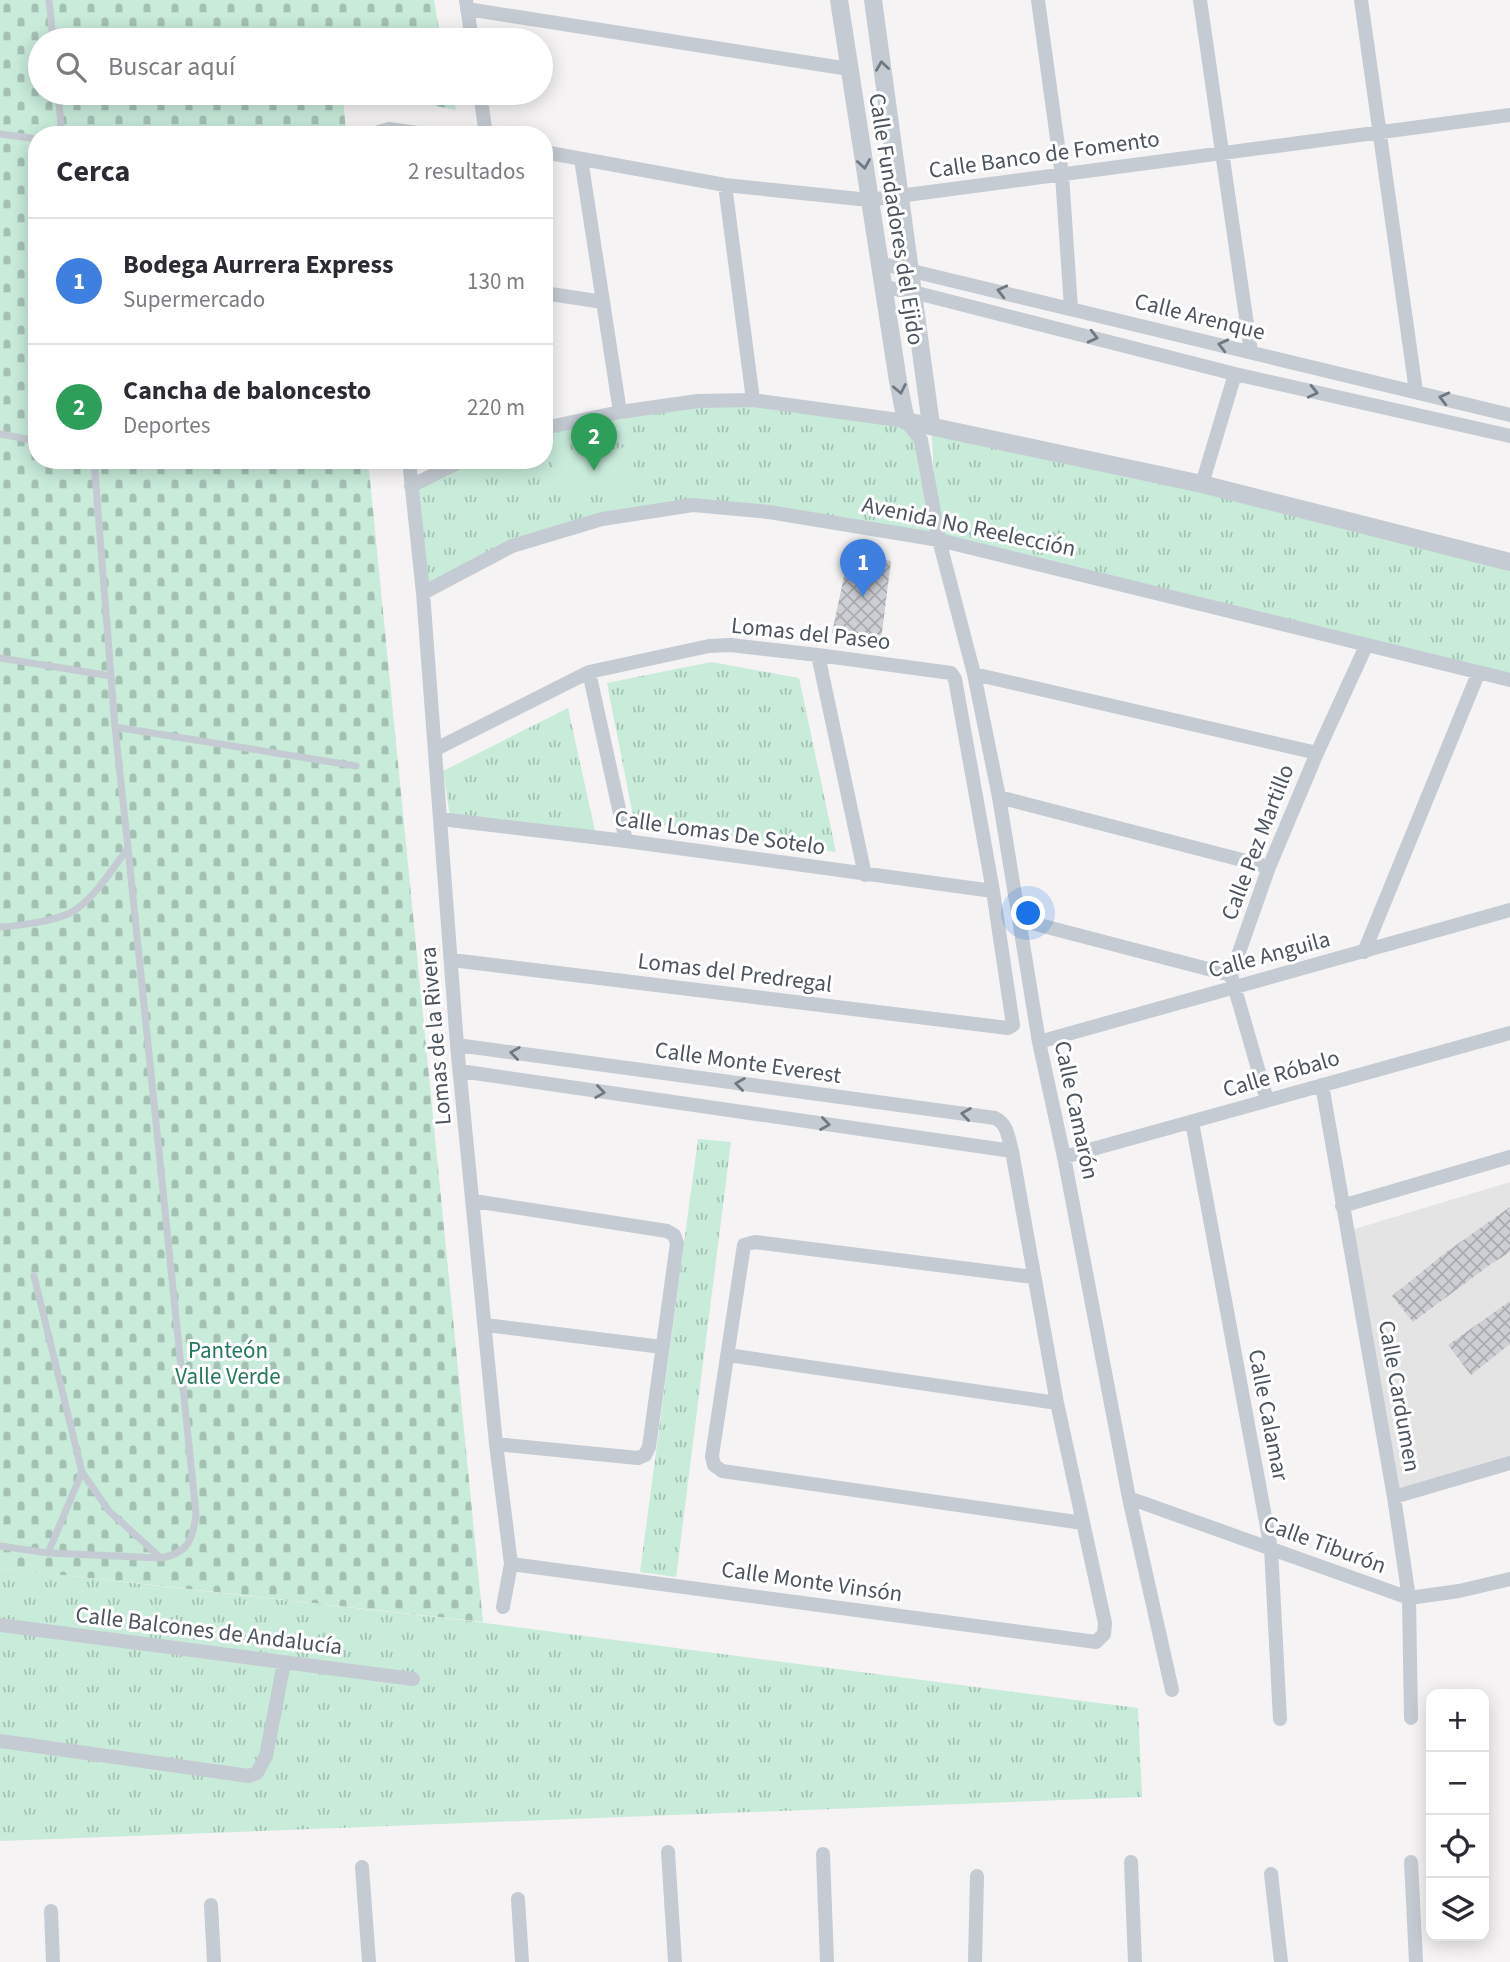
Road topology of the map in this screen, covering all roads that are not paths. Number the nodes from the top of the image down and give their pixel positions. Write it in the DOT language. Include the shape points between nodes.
graph roads {
  1 [pos="49,0"];
  2 [pos="839,0"];
  3 [pos="873,0"];
  4 [pos="1038,0"];
  5 [pos="1200,0"];
  6 [pos="1362,0"];
  7 [pos="467,4"];
  8 [pos="52,28"];
  9 [pos="470,28"];
  10 [pos="849,69"];
  11 [pos="59,105"];
  12 [pos="482,105"];
  13 [pos="1510,115"];
  14 [pos="61,126"];
  15 [pos="485,126"];
  16 [pos="1382,131"];
  17 [pos="0,134"];
  18 [pos="28,138"];
  19 [pos="1221,152"];
  20 [pos="553,154"];
  21 [pos="580,159"];
  22 [pos="1062,175"];
  23 [pos="725,185"];
  24 [pos="900,196"];
  25 [pos="869,200"];
  26 [pos="879,263"];
  27 [pos="910,269"];
  28 [pos="883,287"];
  29 [pos="913,292"];
  30 [pos="553,294"];
  31 [pos="603,302"];
  32 [pos="1072,308"];
  33 [pos="1251,352"];
  34 [pos="1235,374"];
  35 [pos="1416,391"];
  36 [pos="753,400"];
  37 [pos="620,412"];
  38 [pos="1510,415"];
  39 [pos="906,421"];
  40 [pos="553,426"];
  41 [pos="926,433"];
  42 [pos="0,434"];
  43 [pos="1510,436"];
  44 [pos="28,439"];
  45 [pos="95,469"];
  46 [pos="410,469"];
  47 [pos="445,469"];
  48 [pos="1202,485"];
  49 [pos="411,486"];
  50 [pos="939,540"];
  51 [pos="1510,562"];
  52 [pos="424,593"];
  53 [pos="1366,646"];
  54 [pos="818,655"];
  55 [pos="0,659"];
  56 [pos="589,671"];
  57 [pos="974,674"];
  58 [pos="1478,674"];
  59 [pos="111,676"];
  60 [pos="1510,680"];
  61 [pos="116,727"];
  62 [pos="436,749"];
  63 [pos="1317,753"];
  64 [pos="356,766"];
  65 [pos="999,797"];
  66 [pos="441,819"];
  67 [pos="626,842"];
  68 [pos="128,848"];
  69 [pos="1269,867"];
  70 [pos="865,875"];
  71 [pos="993,891"];
  72 [pos="1510,910"];
  73 [pos="1020,920"];
  74 [pos="0,927"];
  75 [pos="1364,953"];
  76 [pos="452,960"];
  77 [pos="1233,980"];
  78 [pos="1510,1032"];
  79 [pos="1039,1042"];
  80 [pos="457,1045"];
  81 [pos="460,1071"];
  82 [pos="1322,1085"];
  83 [pos="1267,1100"];
  84 [pos="1192,1122"];
  85 [pos="1012,1151"];
  86 [pos="1064,1157"];
  87 [pos="1510,1157"];
  88 [pos="474,1201"];
  89 [pos="1342,1206"];
  90 [pos="34,1276"];
  91 [pos="1033,1277"];
  92 [pos="486,1325"];
  93 [pos="663,1347"];
  94 [pos="728,1354"];
  95 [pos="1057,1403"];
  96 [pos="496,1444"];
  97 [pos="1510,1463"];
  98 [pos="82,1472"];
  99 [pos="1394,1497"];
  100 [pos="1129,1498"];
  101 [pos="1083,1523"];
  102 [pos="0,1546"];
  103 [pos="1271,1549"];
  104 [pos="48,1553"];
  105 [pos="161,1558"];
  106 [pos="511,1564"];
  107 [pos="1510,1579"];
  108 [pos="1409,1598"];
  109 [pos="503,1607"];
  110 [pos="0,1625"];
  111 [pos="1104,1634"];
  112 [pos="284,1662"];
  113 [pos="413,1679"];
  114 [pos="1171,1690"];
  115 [pos="1280,1718"];
  116 [pos="1411,1718"];
  117 [pos="0,1741"];
  118 [pos="668,1852"];
  119 [pos="823,1854"];
  120 [pos="1131,1862"];
  121 [pos="1411,1863"];
  122 [pos="362,1867"];
  123 [pos="1271,1874"];
  124 [pos="977,1876"];
  125 [pos="518,1899"];
  126 [pos="211,1905"];
  127 [pos="51,1911"];
  128 [pos="53,1962"];
  129 [pos="214,1962"];
  130 [pos="369,1962"];
  131 [pos="522,1962"];
  132 [pos="675,1962"];
  133 [pos="827,1962"];
  134 [pos="975,1962"];
  135 [pos="1135,1962"];
  136 [pos="1281,1962"];
  137 [pos="1416,1962"];
  1 -- 8 [label="lane"];
  2 -- 10 [label="street, Calle Fundadores del Ejido"];
  24 -- 3 [label="street, Calle Fundadores del Ejido, one-way"];
  4 -- 22 [label="street"];
  5 -- 19 [label="street"];
  6 -- 16 [label="street"];
  7 -- 9 [label="street"];
  7 -- 10 [label="street"];
  10 -- 25 [label="street, Calle Fundadores del Ejido, one-way"];
  11 -- 14 [label="lane"];
  12 -- 15 [label="street"];
  13 -- 16 [label="street, Calle Banco de Fomento"];
  16 -- 19 [label="street, Calle Banco de Fomento"];
  16 -- 35 [label="street"];
  17 -- 18 [label="lane"];
  19 -- 22 [label="street, Calle Banco de Fomento"];
  19 -- 33 [label="street"];
  20 -- 21 [label="street, Calle Banco de Fomento"];
  21 -- 23 [label="street, Calle Banco de Fomento"];
  21 -- 31 [label="street"];
  22 -- 24 [label="street, Calle Banco de Fomento"];
  22 -- 32 [label="street"];
  23 -- 25 [label="street, Calle Banco de Fomento"];
  23 -- 36 [label="street"];
  24 -- 25 [label="street, Calle Banco de Fomento"];
  24 -- 27 [label="street, Calle Fundadores del Ejido"];
  25 -- 26 [label="street, Calle Fundadores del Ejido"];
  26 -- 27 [label="street, Calle Arenque"];
  26 -- 28 [label="street, Calle Fundadores del Ejido"];
  27 -- 29 [label="street, Calle Fundadores del Ejido"];
  32 -- 27 [label="street, Calle Arenque, one-way"];
  28 -- 29 [label="street, Calle Arenque"];
  28 -- 39 [label="street, Calle Fundadores del Ejido, one-way"];
  29 -- 34 [label="street, Calle Arenque, one-way"];
  29 -- 41 [label="street, Calle Fundadores del Ejido"];
  30 -- 31 [label="street"];
  31 -- 37 [label="street"];
  33 -- 32 [label="street, Calle Arenque, one-way"];
  33 -- 35 [label="street, Calle Arenque"];
  34 -- 43 [label="street, Calle Arenque, one-way"];
  34 -- 48 [label="street"];
  38 -- 35 [label="street, Calle Arenque, one-way"];
  36 -- 37 [label="street" via="698,401"];
  36 -- 39 [label="street"];
  37 -- 40 [label="street"];
  39 -- 41 [label="street"];
  41 -- 48 [label="street"];
  41 -- 50 [label="street, Calle Fundadores del Ejido"];
  42 -- 44 [label="lane"];
  45 -- 59 [label="lane"];
  46 -- 49 [label="street, Lomas de la Rivera"];
  47 -- 49 [label="street"];
  48 -- 51 [label="street"];
  49 -- 52 [label="street, Lomas de la Rivera"];
  50 -- 52 [label="street, Avenida No Reelección" via="769,512 693,505 602,519 512,545"];
  50 -- 53 [label="street, Avenida No Reelección"];
  50 -- 57 [label="street, Calle Camarón"];
  52 -- 62 [label="street, Lomas de la Rivera"];
  53 -- 58 [label="street, Avenida No Reelección"];
  53 -- 63 [label="street, Calle Pez Martillo"];
  54 -- 56 [label="street, Lomas del Paseo" via="709,646"];
  54 -- 70 [label="street"];
  54 -- 71 [label="street, Lomas del Paseo" via="951,673"];
  55 -- 59 [label="lane"];
  56 -- 62 [label="street, Lomas del Paseo"];
  56 -- 67 [label="street"];
  57 -- 63 [label="street"];
  57 -- 65 [label="street, Calle Camarón"];
  58 -- 60 [label="street, Avenida No Reelección"];
  58 -- 75 [label="street"];
  59 -- 61 [label="lane"];
  61 -- 64 [label="lane"];
  61 -- 68 [label="lane"];
  62 -- 66 [label="street, Lomas de la Rivera"];
  63 -- 69 [label="street, Calle Pez Martillo"];
  65 -- 69 [label="street"];
  65 -- 73 [label="street, Calle Camarón"];
  66 -- 67 [label="street, Calle Lomas De Sotelo"];
  66 -- 76 [label="street, Lomas de la Rivera"];
  67 -- 70 [label="street, Calle Lomas De Sotelo"];
  68 -- 74 [label="lane" via="94,892 70,913"];
  68 -- 105 [label="lane" via="196,1514 189,1543 175,1555"];
  69 -- 77 [label="street, Calle Pez Martillo"];
  70 -- 71 [label="street, Calle Lomas De Sotelo"];
  71 -- 76 [label="street, Lomas del Predregal" via="1013,1025 1008,1028"];
  72 -- 75 [label="street, Calle Anguila"];
  73 -- 77 [label="street"];
  73 -- 79 [label="street, Calle Camarón"];
  75 -- 77 [label="street, Calle Anguila"];
  76 -- 80 [label="street, Lomas de la Rivera"];
  77 -- 79 [label="street, Calle Anguila"];
  77 -- 83 [label="street"];
  78 -- 82 [label="street, Calle Róbalo"];
  79 -- 86 [label="street, Calle Camarón"];
  80 -- 81 [label="street, Lomas de la Rivera"];
  85 -- 80 [label="street, Calle Monte Everest, one-way" via="1005,1127 995,1118"];
  81 -- 85 [label="street, one-way"];
  81 -- 88 [label="street, Lomas de la Rivera"];
  82 -- 83 [label="street, Calle Róbalo"];
  82 -- 89 [label="street, Calle Cardumen"];
  83 -- 84 [label="street, Calle Róbalo"];
  84 -- 86 [label="street, Calle Róbalo"];
  84 -- 103 [label="street, Calle Calamar"];
  85 -- 91 [label="street, Calle Monte Everest"];
  86 -- 100 [label="street, Calle Camarón"];
  87 -- 89 [label="street"];
  88 -- 92 [label="street, Lomas de la Rivera"];
  88 -- 93 [label="street" via="674,1235 677,1243"];
  89 -- 99 [label="street, Calle Cardumen"];
  90 -- 98 [label="lane"];
  91 -- 94 [label="street" via="755,1242 744,1245"];
  91 -- 95 [label="street, Calle Monte Everest"];
  92 -- 93 [label="street"];
  92 -- 96 [label="street, Lomas de la Rivera"];
  93 -- 96 [label="street" via="645,1455 638,1458"];
  94 -- 95 [label="street"];
  94 -- 101 [label="street" via="712,1456 722,1471"];
  95 -- 101 [label="street, Calle Monte Everest"];
  96 -- 106 [label="street, Lomas de la Rivera"];
  97 -- 99 [label="street"];
  98 -- 104 [label="lane"];
  98 -- 105 [label="lane" via="109,1511"];
  99 -- 108 [label="street, Calle Cardumen"];
  100 -- 103 [label="street, Calle Tiburón"];
  100 -- 114 [label="street, Calle Camarón"];
  101 -- 111 [label="street, Calle Monte Everest"];
  102 -- 104 [label="lane"];
  103 -- 108 [label="street, Calle Tiburón"];
  103 -- 115 [label="street, Calle Calamar"];
  104 -- 105 [label="lane"];
  106 -- 109 [label="street, Lomas de la Rivera"];
  106 -- 111 [label="street, Calle Monte Vinsón" via="1096,1642"];
  107 -- 108 [label="street, Calle Tiburón"];
  108 -- 116 [label="street, Calle Cardumen"];
  110 -- 112 [label="street, Calle Balcones de Andalucía"];
  112 -- 113 [label="street, Calle Balcones de Andalucía"];
  112 -- 117 [label="street" via="265,1756 257,1773 239,1776"];
  118 -- 132 [label="street"];
  119 -- 133 [label="street"];
  120 -- 135 [label="street"];
  121 -- 137 [label="street"];
  122 -- 130 [label="street"];
  123 -- 136 [label="street"];
  124 -- 134 [label="street"];
  125 -- 131 [label="street"];
  126 -- 129 [label="street"];
  127 -- 128 [label="street"];
}
